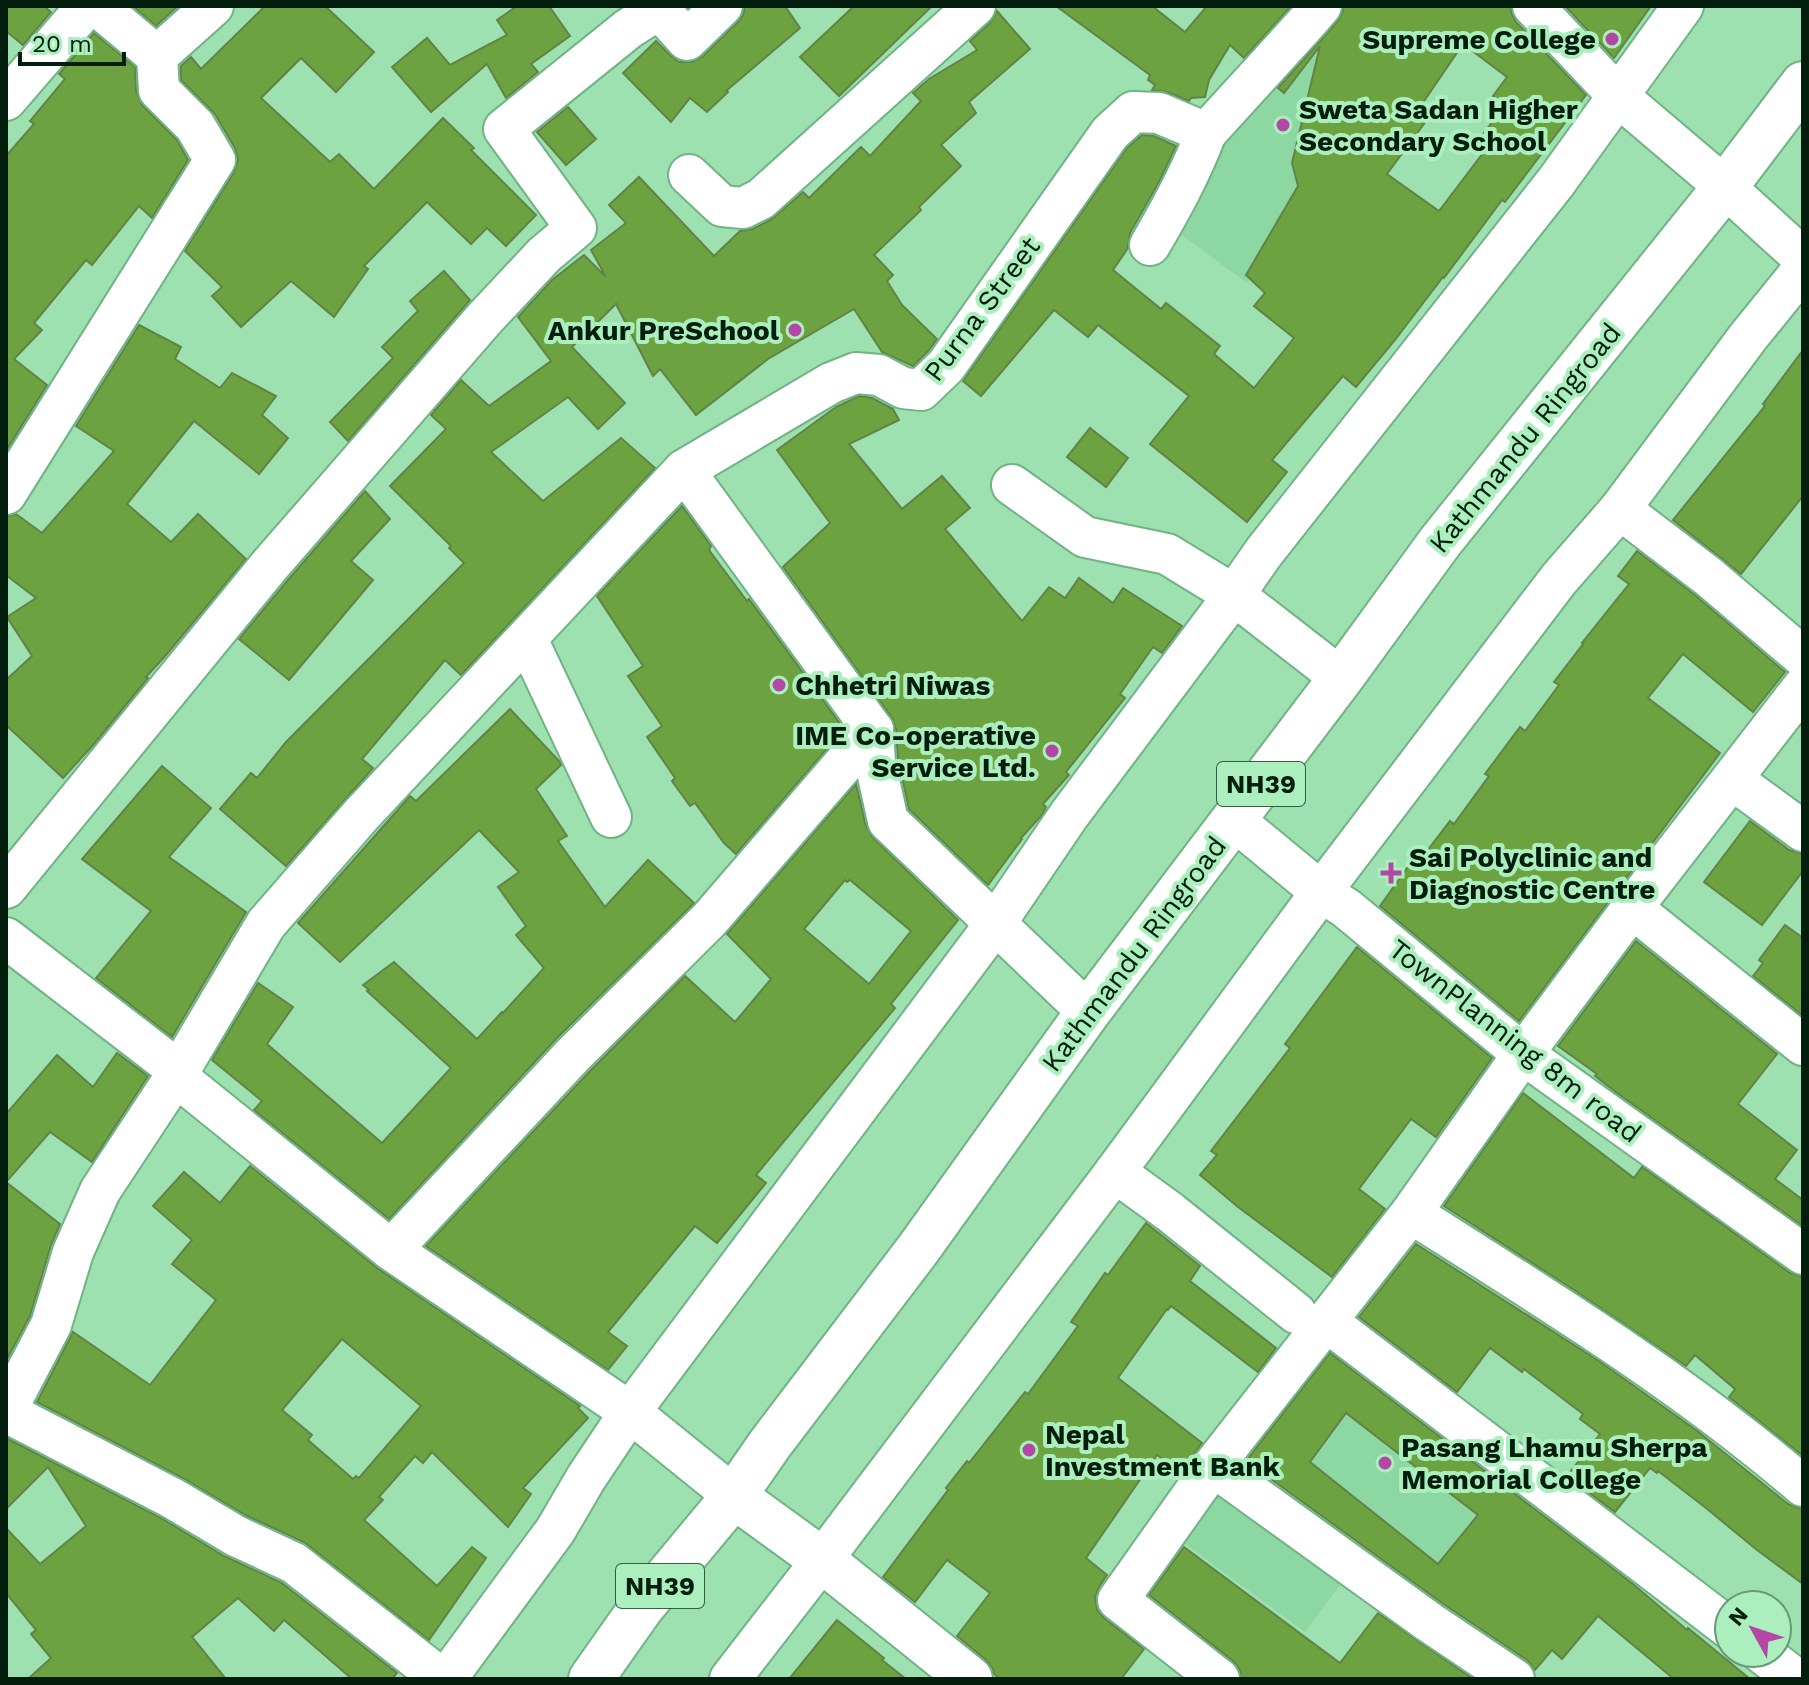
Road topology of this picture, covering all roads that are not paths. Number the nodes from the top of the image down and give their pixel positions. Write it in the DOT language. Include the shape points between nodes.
graph roads {
  1 [pos="87,6"];
  2 [pos="97,6"];
  3 [pos="213,6"];
  4 [pos="722,6"];
  5 [pos="975,6"];
  6 [pos="1321,6"];
  7 [pos="1533,6"];
  8 [pos="1683,6"];
  9 [pos="157,56"];
  10 [pos="1803,84"];
  11 [pos="1619,97"];
  12 [pos="6,100"];
  13 [pos="1206,133"];
  14 [pos="689,175"];
  15 [pos="1725,187"];
  16 [pos="1150,245"];
  17 [pos="1803,258"];
  18 [pos="1803,269"];
  19 [pos="684,470"];
  20 [pos="1012,485"];
  21 [pos="6,494"];
  22 [pos="1620,509"];
  23 [pos="1234,595"];
  24 [pos="527,639"];
  25 [pos="1803,657"];
  26 [pos="1341,678"];
  27 [pos="1803,687"];
  28 [pos="873,730"];
  29 [pos="1733,780"];
  30 [pos="611,817"];
  31 [pos="1234,820"];
  32 [pos="1803,831"];
  33 [pos="6,888"];
  34 [pos="1321,892"];
  35 [pos="1632,908"];
  36 [pos="995,924"];
  37 [pos="6,938"];
  38 [pos="1088,1012"];
  39 [pos="1803,1045"];
  40 [pos="1523,1054"];
  41 [pos="179,1071"];
  42 [pos="1115,1172"];
  43 [pos="1411,1213"];
  44 [pos="391,1250"];
  45 [pos="1803,1254"];
  46 [pos="1311,1317"];
  47 [pos="6,1411"];
  48 [pos="630,1412"];
  49 [pos="1213,1466"];
  50 [pos="1803,1486"];
  51 [pos="734,1496"];
  52 [pos="822,1560"];
  53 [pos="1713,1616"];
  54 [pos="444,1679"];
  55 [pos="591,1679"];
  56 [pos="730,1679"];
  57 [pos="970,1679"];
  58 [pos="1219,1679"];
  59 [pos="1514,1679"];
  1 -- 12 [label="street"];
  2 -- 9 [label="street"];
  3 -- 9 [label="street"];
  4 -- 33 [label="street" via="687,40 659,9 504,129 576,228 485,318 270,565"];
  5 -- 14 [label="street" via="761,199 743,208 722,206"];
  6 -- 13 [label="street"];
  7 -- 11 [label="street"];
  8 -- 11 [label="street"];
  9 -- 21 [label="street" via="159,90 195,126 215,160"];
  10 -- 15 [label="main road, Kathmandu Ringroad / NH39"];
  11 -- 15 [label="street"];
  11 -- 23 [label="street"];
  13 -- 16 [label="street"];
  13 -- 19 [label="street, Purna Street" via="1159,113 1133,112 1110,133 946,366 921,390 856,373"];
  15 -- 17 [label="street"];
  15 -- 26 [label="main road, Kathmandu Ringroad / NH39" via="1440,542"];
  18 -- 22 [label="street"];
  19 -- 24 [label="street"];
  19 -- 28 [label="street"];
  20 -- 23 [label="street" via="1085,537 1167,554"];
  22 -- 25 [label="street"];
  22 -- 34 [label="street" via="1559,579"];
  23 -- 26 [label="street"];
  23 -- 36 [label="street" via="1069,815"];
  24 -- 30 [label="street"];
  24 -- 41 [label="street" via="266,924"];
  26 -- 31 [label="main road, Kathmandu Ringroad / NH39"];
  27 -- 29 [label="street"];
  28 -- 36 [label="street" via="888,821"];
  28 -- 44 [label="street" via="709,920 573,1055"];
  29 -- 32 [label="street"];
  29 -- 35 [label="street"];
  31 -- 34 [label="street, TownPlanning 8m road"];
  31 -- 38 [label="main road, Kathmandu Ringroad / NH39"];
  34 -- 40 [label="street, TownPlanning 8m road"];
  34 -- 42 [label="street"];
  35 -- 39 [label="street"];
  35 -- 40 [label="street"];
  36 -- 38 [label="street"];
  36 -- 48 [label="street"];
  37 -- 41 [label="street"];
  38 -- 51 [label="main road, Kathmandu Ringroad / NH39"];
  40 -- 43 [label="street"];
  40 -- 45 [label="street, TownPlanning 8m road"];
  41 -- 44 [label="street" via="187,1085"];
  41 -- 47 [label="street" via="100,1191 73,1252 51,1325"];
  42 -- 46 [label="street"];
  42 -- 52 [label="street"];
  43 -- 46 [label="street"];
  43 -- 50 [label="street" via="1583,1322"];
  44 -- 48 [label="street"];
  46 -- 49 [label="street"];
  46 -- 53 [label="street"];
  47 -- 54 [label="street" via="294,1563"];
  48 -- 51 [label="street"];
  48 -- 54 [label="street" via="555,1531"];
  49 -- 58 [label="street" via="1118,1600"];
  49 -- 59 [label="street"];
  51 -- 52 [label="main road"];
  51 -- 55 [label="main road, Kathmandu Ringroad / NH39" via="641,1608"];
  52 -- 56 [label="street"];
  52 -- 57 [label="main road"];
}
